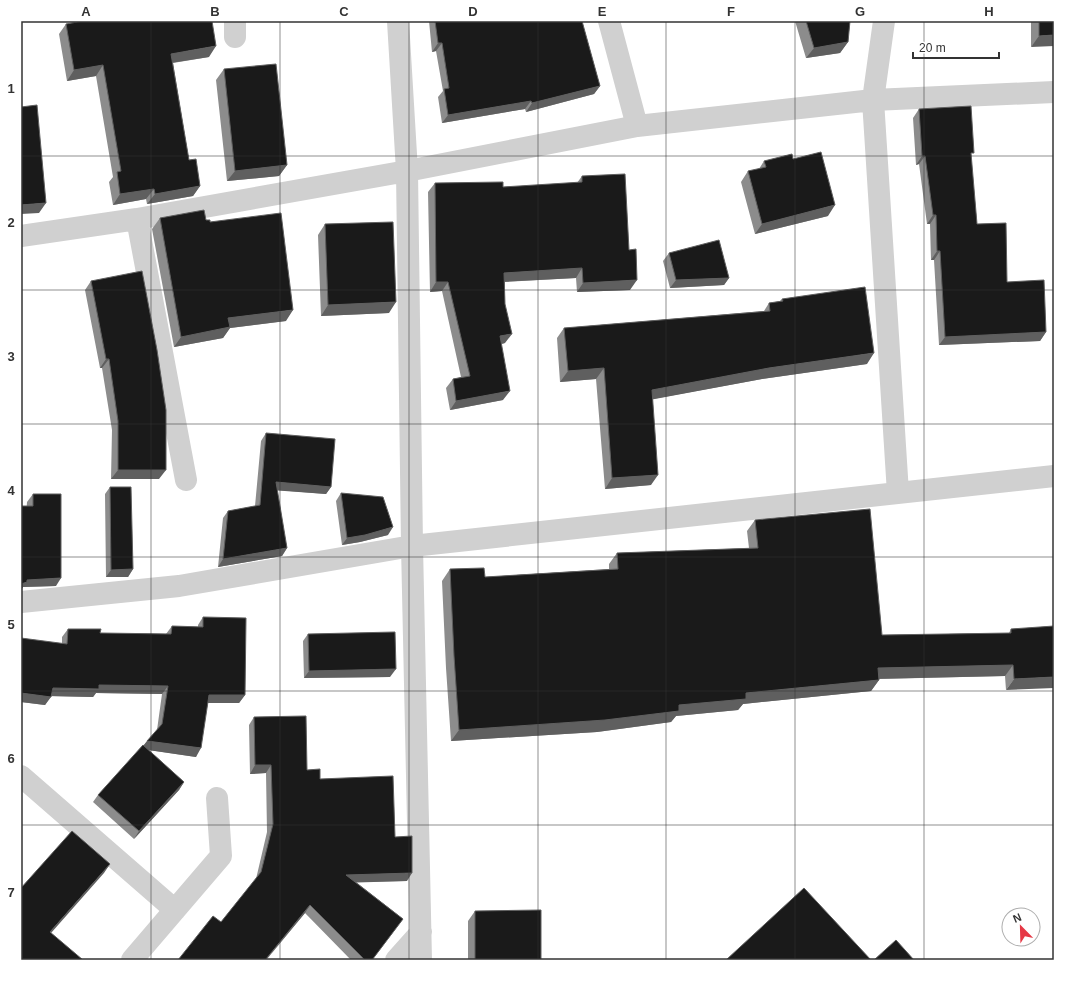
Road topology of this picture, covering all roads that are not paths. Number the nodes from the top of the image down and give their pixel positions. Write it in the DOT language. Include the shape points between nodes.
graph roads {
  1 [pos="398,21"];
  2 [pos="609,21"];
  3 [pos="884,21"];
  4 [pos="1054,92"];
  5 [pos="873,100"];
  6 [pos="636,126"];
  7 [pos="407,171"];
  8 [pos="137,219"];
  9 [pos="21,236"];
  10 [pos="1054,476"];
  11 [pos="186,480"];
  12 [pos="898,493"];
  13 [pos="412,546"];
  14 [pos="21,602"];
  15 [pos="21,776"];
  16 [pos="217,798"];
  17 [pos="175,910"];
  18 [pos="421,932"];
  19 [pos="132,960"];
  20 [pos="396,960"];
  21 [pos="421,960"];
  1 -- 7 [label="street"];
  2 -- 6 [label="street"];
  3 -- 5 [label="street"];
  4 -- 5 [label="street"];
  5 -- 6 [label="street"];
  5 -- 12 [label="street"];
  6 -- 7 [label="street"];
  7 -- 8 [label="street"];
  7 -- 13 [label="street"];
  8 -- 9 [label="street"];
  8 -- 11 [label="street"];
  10 -- 12 [label="street"];
  12 -- 13 [label="street"];
  13 -- 14 [label="street" via="179,586"];
  13 -- 18 [label="street"];
  15 -- 17 [label="street"];
  16 -- 17 [label="street" via="221,856"];
  17 -- 19 [label="street"];
  18 -- 20 [label="street"];
  18 -- 21 [label="street"];
}
